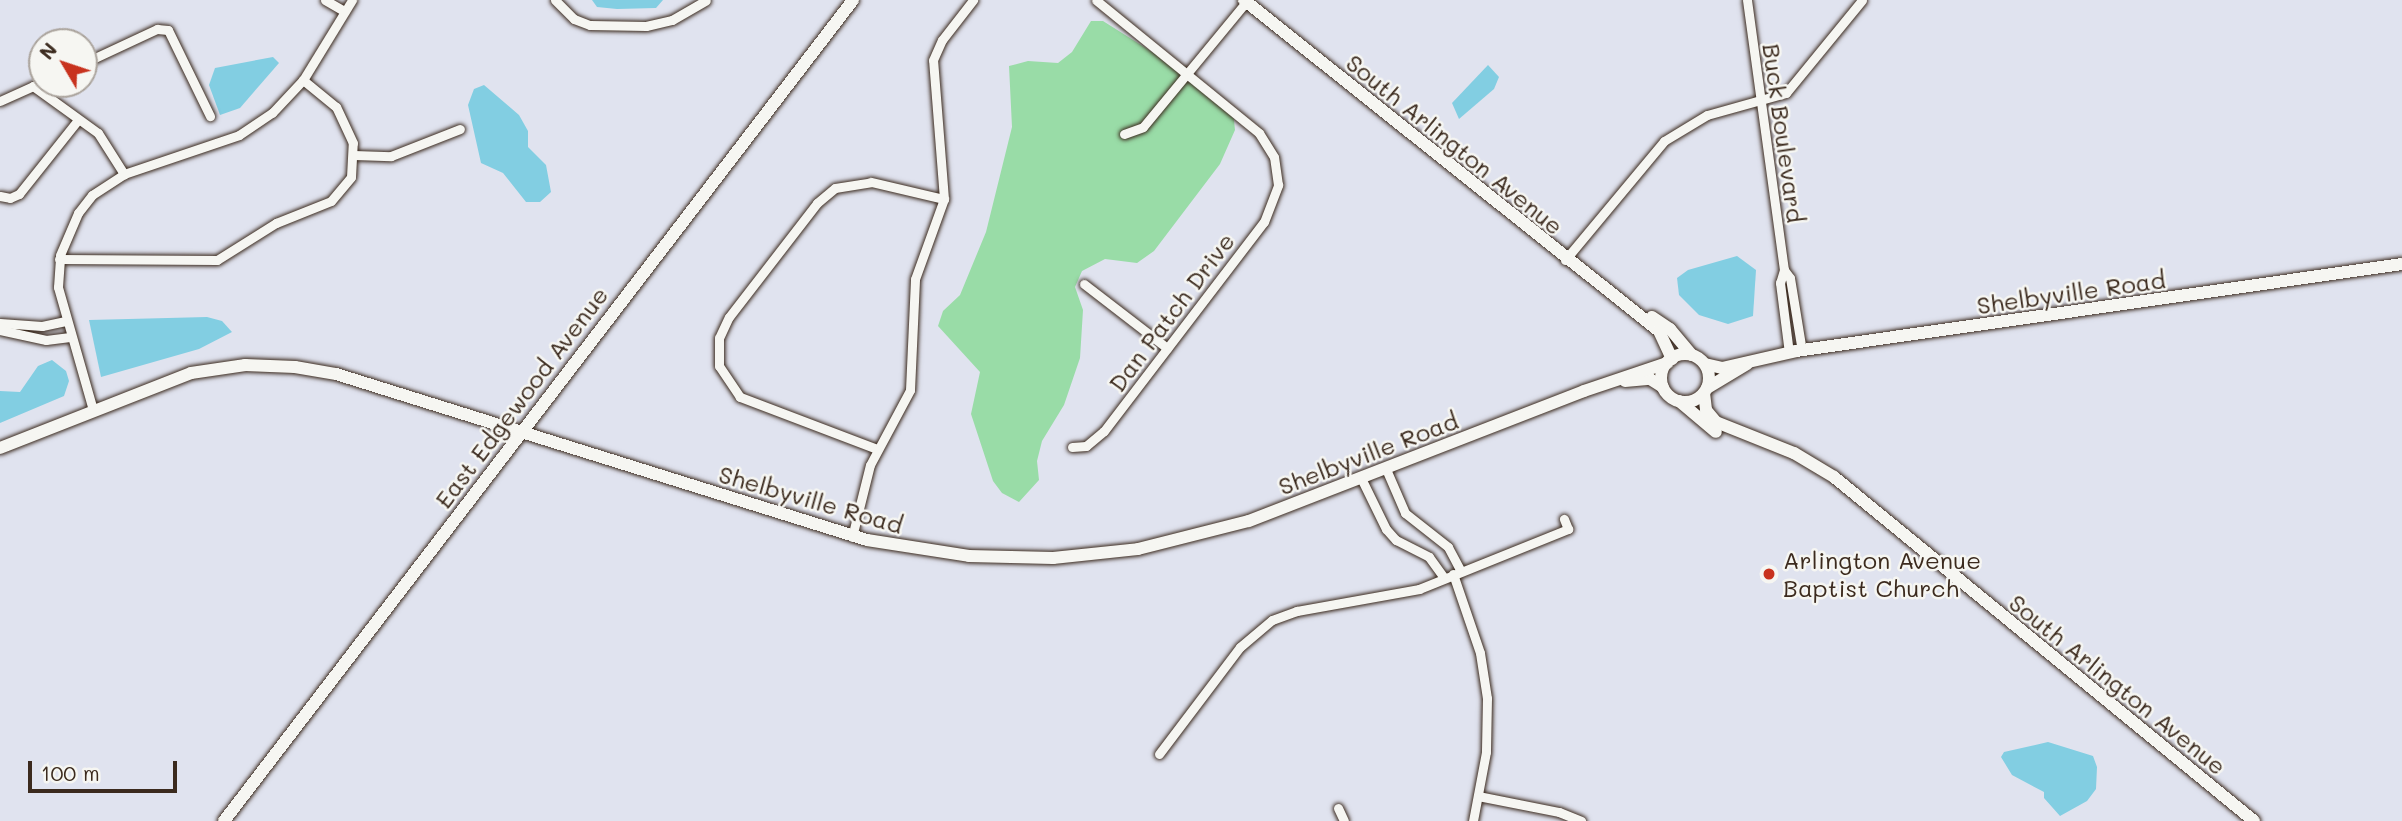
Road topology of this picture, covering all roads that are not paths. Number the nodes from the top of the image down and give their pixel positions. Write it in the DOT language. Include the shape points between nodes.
graph roads {
  1 [pos="325,0"];
  2 [pos="352,0"];
  3 [pos="555,0"];
  4 [pos="706,0"];
  5 [pos="852,0"];
  6 [pos="973,0"];
  7 [pos="1096,0"];
  8 [pos="1747,0"];
  9 [pos="1862,0"];
  10 [pos="1245,1"];
  11 [pos="344,11"];
  12 [pos="98,56"];
  13 [pos="1188,74"];
  14 [pos="303,80"];
  15 [pos="28,88"];
  16 [pos="52,98"];
  17 [pos="0,101"];
  18 [pos="1758,103"];
  19 [pos="210,116"];
  20 [pos="77,121"];
  21 [pos="460,129"];
  22 [pos="1124,134"];
  23 [pos="354,155"];
  24 [pos="124,174"];
  25 [pos="0,196"];
  26 [pos="944,200"];
  27 [pos="59,259"];
  28 [pos="1566,260"];
  29 [pos="2402,264"];
  30 [pos="1084,284"];
  31 [pos="1642,316"];
  32 [pos="65,321"];
  33 [pos="0,323"];
  34 [pos="0,330"];
  35 [pos="70,337"];
  36 [pos="1167,348"];
  37 [pos="1796,352"];
  38 [pos="1692,355"];
  39 [pos="1669,361"];
  40 [pos="1748,363"];
  41 [pos="1705,364"];
  42 [pos="1614,382"];
  43 [pos="1663,387"];
  44 [pos="1705,391"];
  45 [pos="1678,401"];
  46 [pos="93,410"];
  47 [pos="521,433"];
  48 [pos="1750,438"];
  49 [pos="1072,447"];
  50 [pos="0,448"];
  51 [pos="877,449"];
  52 [pos="1386,469"];
  53 [pos="1361,478"];
  54 [pos="1564,519"];
  55 [pos="852,537"];
  56 [pos="1457,573"];
  57 [pos="1444,578"];
  58 [pos="1159,754"];
  59 [pos="1478,796"];
  60 [pos="1338,808"];
  61 [pos="224,821"];
  62 [pos="1344,821"];
  63 [pos="1473,821"];
  64 [pos="1581,821"];
  65 [pos="2254,821"];
  1 -- 11 [label="street"];
  2 -- 11 [label="street"];
  3 -- 4 [label="street" via="574,19 590,25 646,26 673,20"];
  5 -- 47 [label="main road, East Edgewood Avenue"];
  6 -- 26 [label="street" via="942,40 931,69 946,173"];
  7 -- 13 [label="street"];
  8 -- 18 [label="street, Buck Boulevard"];
  9 -- 18 [label="street" via="1797,84"];
  10 -- 13 [label="street"];
  10 -- 28 [label="main road, South Arlington Avenue"];
  11 -- 14 [label="street"];
  12 -- 19 [label="street" via="157,29 167,30"];
  13 -- 22 [label="street" via="1143,127"];
  13 -- 36 [label="street, Dan Patch Drive" via="1262,137 1274,157 1278,180 1264,222"];
  14 -- 23 [label="street" via="343,116"];
  14 -- 24 [label="street" via="272,113 239,135"];
  15 -- 17 [label="street"];
  16 -- 20 [label="street"];
  18 -- 28 [label="street" via="1707,115 1664,141"];
  18 -- 37 [label="street, Buck Boulevard" via="1784,270 1790,278"];
  20 -- 24 [label="street" via="97,133"];
  20 -- 25 [label="street" via="19,194"];
  21 -- 23 [label="street" via="391,156"];
  23 -- 27 [label="street" via="351,177 341,192 315,210 276,223 230,256 189,261"];
  24 -- 27 [label="street" via="92,195 78,213"];
  26 -- 51 [label="street" via="915,279 911,390"];
  26 -- 51 [label="street" via="871,182 835,188 817,203 737,307 719,338 719,366 740,397"];
  27 -- 32 [label="street" via="58,288"];
  28 -- 31 [label="main road, South Arlington Avenue"];
  29 -- 37 [label="main road, Shelbyville Road"];
  30 -- 36 [label="street"];
  31 -- 38 [label="main road, South Arlington Avenue" via="1666,325"];
  31 -- 39 [label="main road, South Arlington Avenue" via="1664,336"];
  32 -- 33 [label="street" via="42,326"];
  32 -- 35 [label="street"];
  34 -- 35 [label="street" via="46,340"];
  35 -- 46 [label="street"];
  36 -- 49 [label="street, Dan Patch Drive" via="1098,438 1086,446"];
  37 -- 40 [label="main road, Shelbyville Road"];
  38 -- 39 [label="main road"];
  38 -- 41 [label="main road"];
  39 -- 42 [label="main road"];
  39 -- 43 [label="main road"];
  40 -- 41 [label="main road" via="1717,368"];
  40 -- 44 [label="main road"];
  41 -- 44 [label="main road"];
  42 -- 43 [label="main road" via="1650,379"];
  42 -- 52 [label="main road, Shelbyville Road"];
  43 -- 45 [label="main road"];
  44 -- 45 [label="main road" via="1694,401"];
  44 -- 48 [label="main road, South Arlington Avenue" via="1712,420"];
  45 -- 48 [label="main road, South Arlington Avenue" via="1715,431"];
  46 -- 47 [label="main road, Shelbyville Road" via="200,371 277,365 331,373"];
  46 -- 50 [label="main road, Shelbyville Road"];
  47 -- 55 [label="main road, Shelbyville Road"];
  47 -- 61 [label="main road, East Edgewood Avenue"];
  48 -- 65 [label="main road, South Arlington Avenue" via="1794,453 1834,477"];
  51 -- 55 [label="street"];
  52 -- 53 [label="main road, Shelbyville Road"];
  52 -- 56 [label="street" via="1405,513 1448,547"];
  53 -- 55 [label="main road, Shelbyville Road" via="1209,534 1096,555 969,556"];
  53 -- 57 [label="street" via="1386,529 1429,557"];
  54 -- 56 [label="street" via="1568,529"];
  56 -- 57 [label="street"];
  56 -- 59 [label="street" via="1486,684 1488,730"];
  57 -- 58 [label="street" via="1419,589 1297,611 1272,620 1240,647"];
  59 -- 63 [label="street"];
  59 -- 64 [label="street" via="1559,812"];
  60 -- 62 [label="street"];
}
